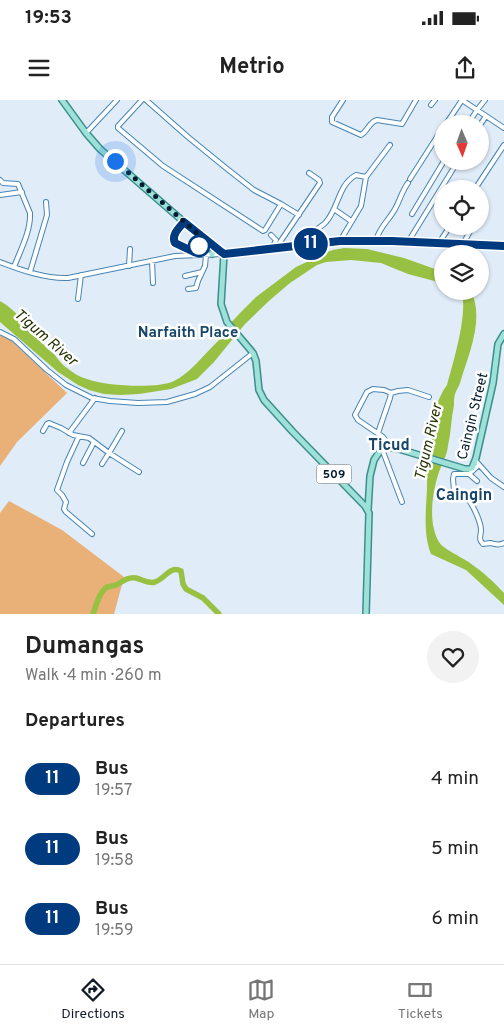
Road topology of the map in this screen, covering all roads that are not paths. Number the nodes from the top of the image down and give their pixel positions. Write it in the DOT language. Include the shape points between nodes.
graph roads {
  1 [pos="62,100"];
  2 [pos="117,100"];
  3 [pos="142,100"];
  4 [pos="146,100"];
  5 [pos="343,100"];
  6 [pos="416,100"];
  7 [pos="435,100"];
  8 [pos="462,100"];
  9 [pos="485,100"];
  10 [pos="431,105"];
  11 [pos="477,110"];
  12 [pos="452,115"];
  13 [pos="474,115"];
  14 [pos="484,115"];
  15 [pos="489,118"];
  16 [pos="504,128"];
  17 [pos="86,133"];
  18 [pos="434,141"];
  19 [pos="390,145"];
  20 [pos="504,145"];
  21 [pos="439,170"];
  22 [pos="452,170"];
  23 [pos="309,173"];
  24 [pos="366,177"];
  25 [pos="481,180"];
  26 [pos="1,181"];
  27 [pos="22,192"];
  28 [pos="0,195"];
  29 [pos="46,202"];
  30 [pos="281,204"];
  31 [pos="334,209"];
  32 [pos="412,214"];
  33 [pos="299,215"];
  34 [pos="351,221"];
  35 [pos="271,235"];
  36 [pos="444,235"];
  37 [pos="468,235"];
  38 [pos="340,241"];
  39 [pos="376,241"];
  40 [pos="408,242"];
  41 [pos="439,243"];
  42 [pos="313,244"];
  43 [pos="463,244"];
  44 [pos="215,246"];
  45 [pos="504,246"];
  46 [pos="274,248"];
  47 [pos="130,249"];
  48 [pos="224,254"];
  49 [pos="209,255"];
  50 [pos="152,261"];
  51 [pos="0,262"];
  52 [pos="129,266"];
  53 [pos="14,267"];
  54 [pos="30,272"];
  55 [pos="202,272"];
  56 [pos="81,275"];
  57 [pos="185,276"];
  58 [pos="153,283"];
  59 [pos="188,289"];
  60 [pos="78,299"];
  61 [pos="0,332"];
  62 [pos="504,334"];
  63 [pos="253,352"];
  64 [pos="391,393"];
  65 [pos="429,396"];
  66 [pos="96,398"];
  67 [pos="43,431"];
  68 [pos="122,431"];
  69 [pos="69,433"];
  70 [pos="378,433"];
  71 [pos="79,436"];
  72 [pos="94,442"];
  73 [pos="384,448"];
  74 [pos="109,452"];
  75 [pos="475,460"];
  76 [pos="82,463"];
  77 [pos="102,464"];
  78 [pos="479,464"];
  79 [pos="139,472"];
  80 [pos="469,474"];
  81 [pos="478,481"];
  82 [pos="504,487"];
  83 [pos="402,502"];
  84 [pos="368,510"];
  85 [pos="92,534"];
  86 [pos="504,543"];
  87 [pos="366,614"];
  1 -- 17 [label="main road"];
  2 -- 17 [label="street"];
  3 -- 30 [label="street" via="118,126 163,166 263,230"];
  4 -- 30 [label="street" via="254,190"];
  5 -- 6 [label="street" via="332,122 361,135 377,120 402,124"];
  7 -- 10 [label="street"];
  8 -- 11 [label="street"];
  8 -- 12 [label="street"];
  9 -- 11 [label="street"];
  11 -- 13 [label="street"];
  11 -- 14 [label="street"];
  15 -- 16 [label="street"];
  17 -- 44 [label="main road" via="100,149"];
  18 -- 39 [label="street"];
  19 -- 24 [label="street"];
  20 -- 25 [label="street"];
  21 -- 32 [label="street"];
  22 -- 40 [label="street"];
  23 -- 33 [label="street" via="320,183"];
  24 -- 31 [label="street" via="356,175 347,182"];
  24 -- 34 [label="street" via="361,206"];
  26 -- 27 [label="street" via="18,184"];
  27 -- 28 [label="street"];
  27 -- 53 [label="street" via="30,218"];
  29 -- 54 [label="street" via="47,215"];
  30 -- 33 [label="street"];
  31 -- 34 [label="street"];
  31 -- 42 [label="street" via="314,232"];
  33 -- 46 [label="street"];
  34 -- 38 [label="street"];
  35 -- 46 [label="street" via="276,240"];
  36 -- 41 [label="street"];
  37 -- 43 [label="street"];
  38 -- 39 [label="main road"];
  38 -- 42 [label="main road"];
  39 -- 40 [label="main road"];
  40 -- 41 [label="main road"];
  41 -- 43 [label="main road"];
  42 -- 46 [label="main road"];
  43 -- 45 [label="main road"];
  44 -- 48 [label="main road"];
  44 -- 49 [label="main road"];
  46 -- 48 [label="main road"];
  47 -- 52 [label="street"];
  48 -- 49 [label="street"];
  48 -- 63 [label="main road" via="221,304 227,322"];
  49 -- 50 [label="street" via="180,255"];
  49 -- 55 [label="street"];
  50 -- 52 [label="street"];
  50 -- 58 [label="street"];
  51 -- 53 [label="street"];
  52 -- 56 [label="street"];
  53 -- 54 [label="street"];
  54 -- 56 [label="street" via="62,278"];
  55 -- 57 [label="street"];
  55 -- 59 [label="street" via="196,288"];
  56 -- 60 [label="street"];
  61 -- 66 [label="street" via="14,339 66,385"];
  62 -- 75 [label="main road, Caingin Street" via="498,344 493,383"];
  63 -- 66 [label="street" via="210,387 167,402"];
  63 -- 84 [label="main road, 509" via="259,390 264,400"];
  64 -- 65 [label="street" via="408,390"];
  64 -- 70 [label="street"];
  64 -- 70 [label="street" via="373,389 367,392 355,415"];
  66 -- 69 [label="street"];
  67 -- 69 [label="street" via="50,423"];
  68 -- 74 [label="street"];
  69 -- 71 [label="street"];
  70 -- 73 [label="street" via="386,441"];
  71 -- 72 [label="street"];
  71 -- 85 [label="street" via="57,490 66,502 66,512"];
  72 -- 74 [label="street"];
  72 -- 76 [label="street"];
  73 -- 75 [label="main road, Caingin Street" via="469,469"];
  73 -- 83 [label="street"];
  73 -- 84 [label="main road" via="374,460"];
  74 -- 77 [label="street"];
  74 -- 79 [label="street"];
  75 -- 78 [label="street"];
  78 -- 80 [label="street"];
  78 -- 82 [label="street"];
  80 -- 81 [label="street"];
  80 -- 86 [label="street" via="454,474 454,490 465,496 476,511 481,542"];
  84 -- 87 [label="main road"];
}
